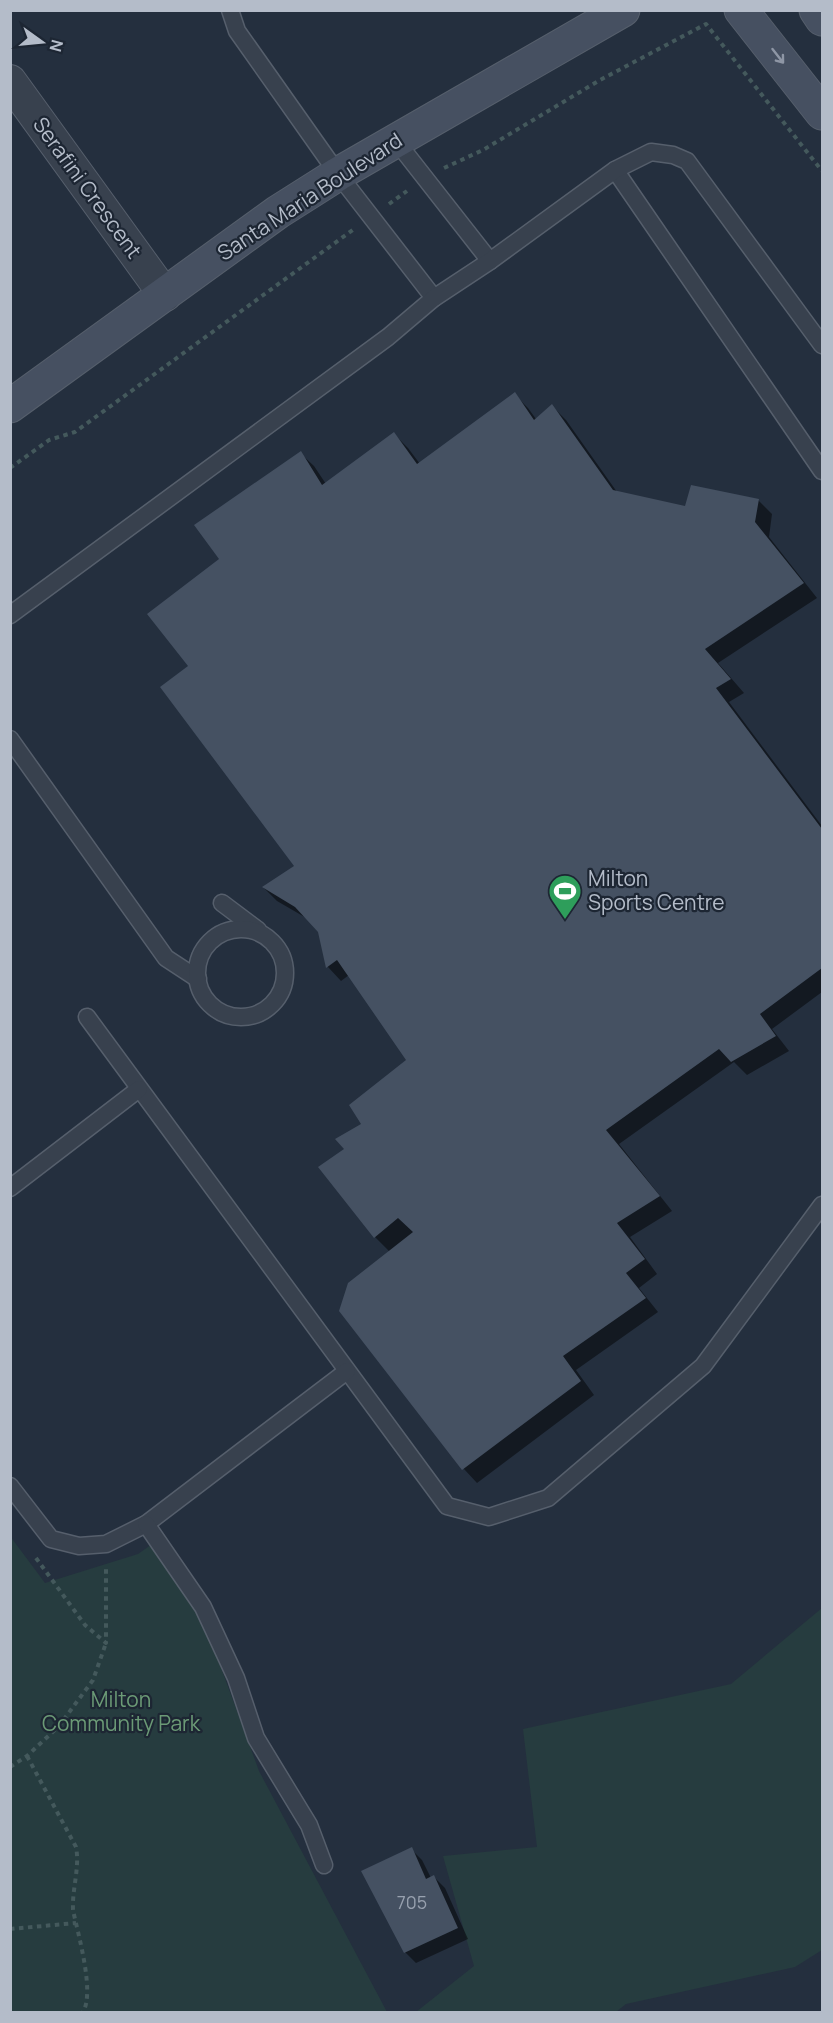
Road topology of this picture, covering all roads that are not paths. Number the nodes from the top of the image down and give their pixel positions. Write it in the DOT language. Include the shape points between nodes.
graph roads {
  1 [pos="230,10"];
  2 [pos="623,10"];
  3 [pos="741,10"];
  4 [pos="816,10"];
  5 [pos="822,18"];
  6 [pos="10,81"];
  7 [pos="822,113"];
  8 [pos="396,141"];
  9 [pos="615,170"];
  10 [pos="338,174"];
  11 [pos="490,261"];
  12 [pos="165,295"];
  13 [pos="434,298"];
  14 [pos="822,345"];
  15 [pos="10,406"];
  16 [pos="822,471"];
  17 [pos="10,615"];
  18 [pos="10,739"];
  19 [pos="222,903"];
  20 [pos="264,935"];
  21 [pos="198,979"];
  22 [pos="87,1017"];
  23 [pos="139,1089"];
  24 [pos="10,1188"];
  25 [pos="822,1205"];
  26 [pos="347,1371"];
  27 [pos="10,1486"];
  28 [pos="146,1524"];
  29 [pos="324,1865"];
  1 -- 10 [label="lane" via="237,31"];
  2 -- 8 [label="street, Santa Maria Boulevard"];
  3 -- 7 [label="street, one-way"];
  4 -- 5 [label="street"];
  6 -- 12 [label="street, Serafini Crescent"];
  8 -- 10 [label="street, Santa Maria Boulevard"];
  8 -- 11 [label="lane"];
  9 -- 11 [label="lane"];
  9 -- 14 [label="lane" via="651,152 687,161"];
  9 -- 16 [label="lane"];
  10 -- 12 [label="street, Santa Maria Boulevard" via="278,212"];
  10 -- 13 [label="lane"];
  11 -- 13 [label="lane"];
  12 -- 15 [label="street, Santa Maria Boulevard"];
  13 -- 17 [label="lane" via="388,337"];
  18 -- 21 [label="lane" via="166,958"];
  19 -- 20 [label="lane"];
  20 -- 21 [label="lane" via="251,930 224,932 203,951"];
  20 -- 21 [label="lane" via="275,944 285,970 284,985 267,1009 238,1017 224,1013 202,993"];
  22 -- 23 [label="lane"];
  23 -- 24 [label="lane"];
  23 -- 26 [label="lane"];
  25 -- 26 [label="lane" via="703,1366 548,1498 489,1517 447,1506"];
  26 -- 28 [label="lane"];
  27 -- 28 [label="lane" via="51,1539 80,1546 106,1544"];
  28 -- 29 [label="lane" via="203,1607 236,1678 256,1738 309,1824"];
}
